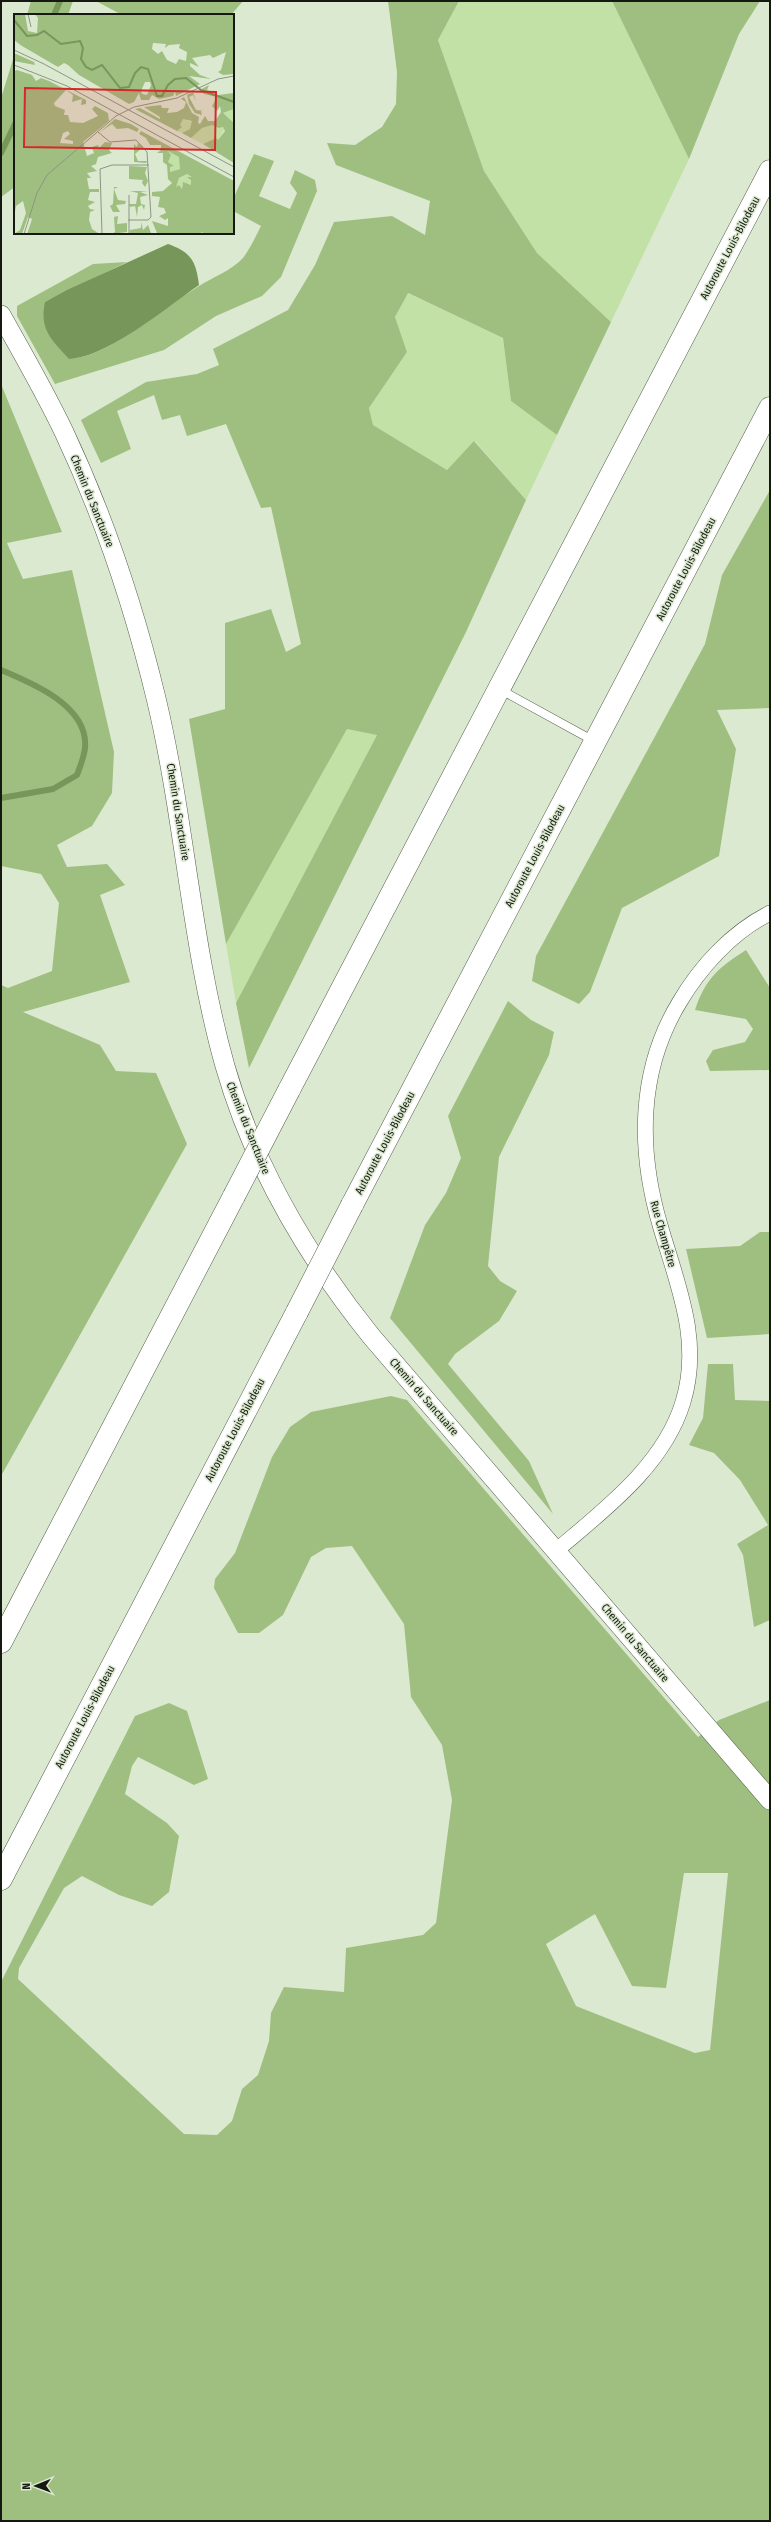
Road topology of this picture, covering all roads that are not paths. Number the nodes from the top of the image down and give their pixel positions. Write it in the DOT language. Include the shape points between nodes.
graph roads {
  1 [pos="770,171"];
  2 [pos="1,316"];
  3 [pos="770,408"];
  4 [pos="499,689"];
  5 [pos="595,742"];
  6 [pos="770,912"];
  7 [pos="557,1550"];
  8 [pos="1,1642"];
  9 [pos="770,1800"];
  10 [pos="1,1879"];
  1 -- 4 [label="highway, Autoroute Louis-Bilodeau"];
  2 -- 7 [label="street, Chemin du Sanctuaire" via="70,445 108,538 128,598 168,754 214,1023 236,1101 263,1168 298,1234 349,1308"];
  3 -- 5 [label="highway, Autoroute Louis-Bilodeau"];
  4 -- 5 [label="lane"];
  4 -- 8 [label="highway, Autoroute Louis-Bilodeau, bridge"];
  5 -- 10 [label="highway, Autoroute Louis-Bilodeau, bridge"];
  6 -- 7 [label="street, Rue Champêtre" via="722,948 686,991 660,1040 646,1094 644,1122 648,1178 688,1322 690,1361 679,1414 669,1437 653,1459"];
  7 -- 9 [label="street, Chemin du Sanctuaire"];
}
